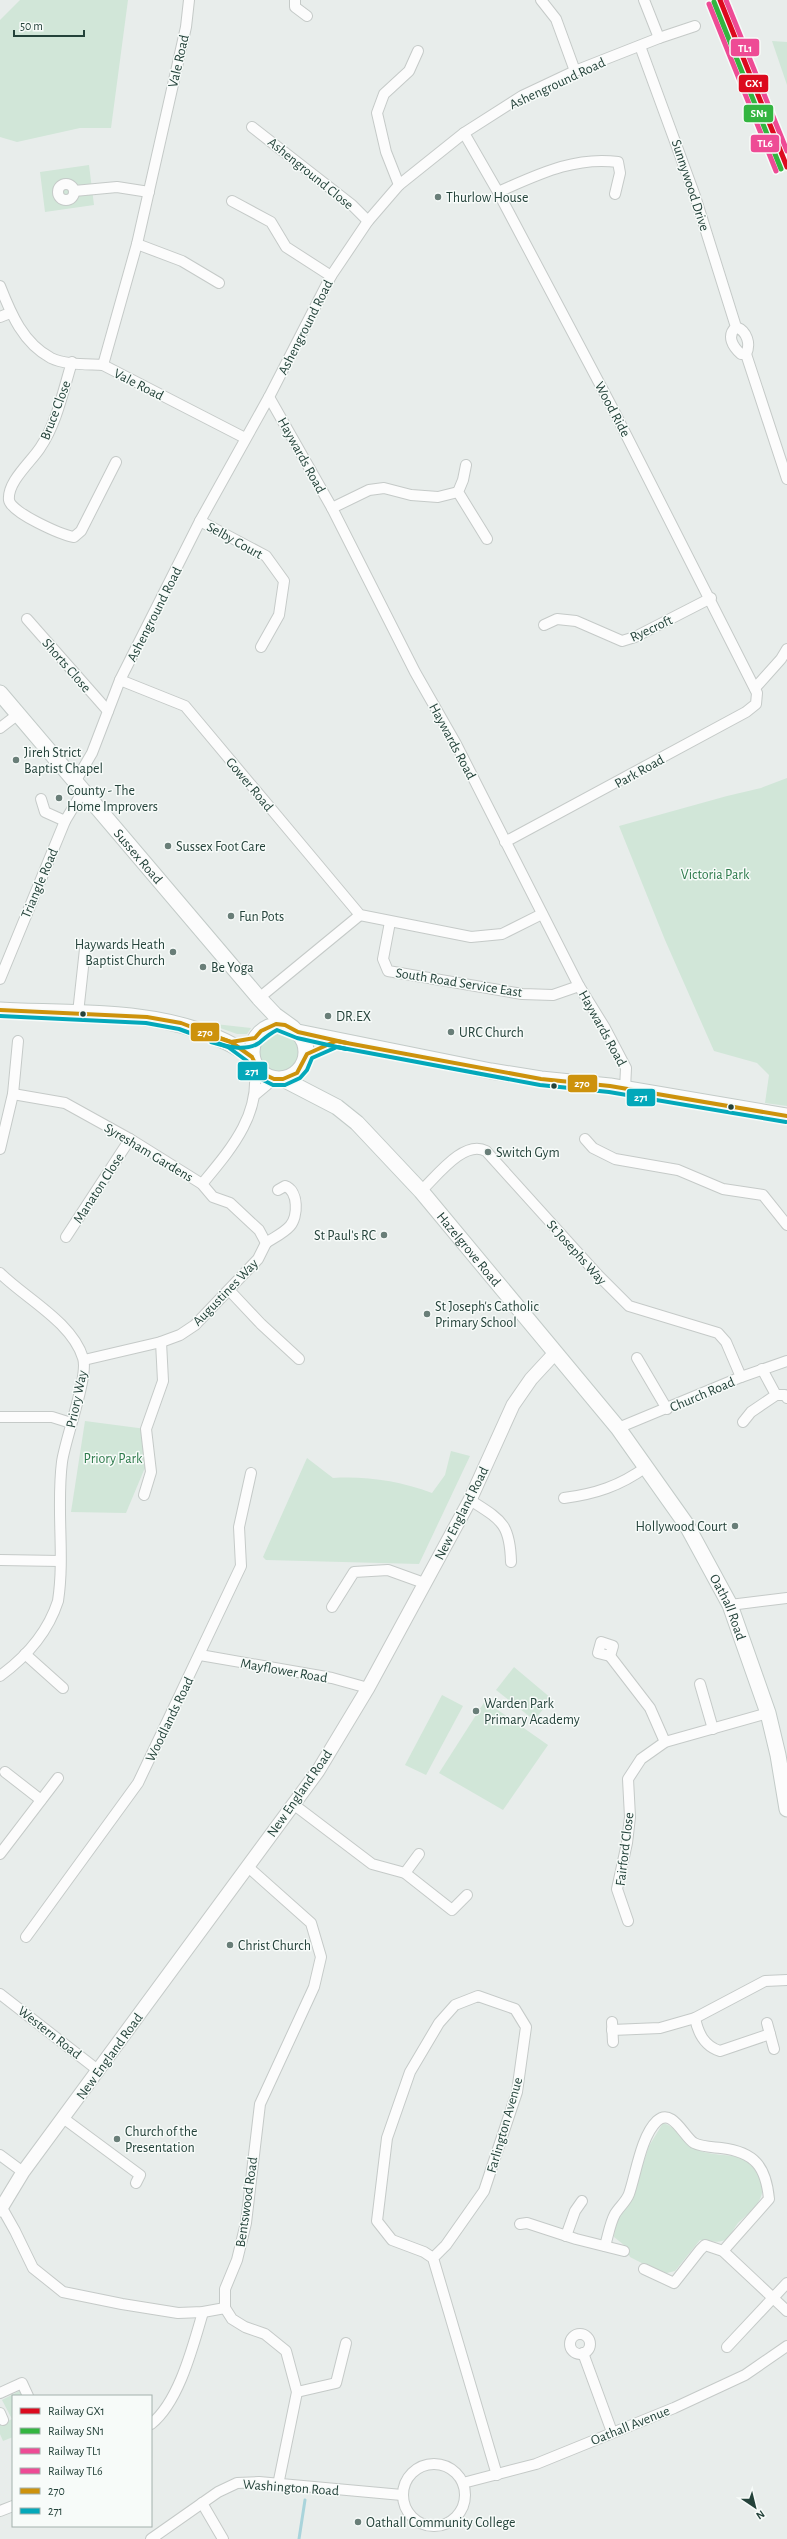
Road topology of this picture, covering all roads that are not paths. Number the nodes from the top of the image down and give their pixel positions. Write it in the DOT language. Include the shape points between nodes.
graph roads {
  1 [pos="189,0"];
  2 [pos="295,0"];
  3 [pos="541,0"];
  4 [pos="644,0"];
  5 [pos="308,16"];
  6 [pos="695,26"];
  7 [pos="659,38"];
  8 [pos="640,46"];
  9 [pos="418,51"];
  10 [pos="575,71"];
  11 [pos="252,127"];
  12 [pos="464,133"];
  13 [pos="399,185"];
  14 [pos="74,191"];
  15 [pos="149,192"];
  16 [pos="498,192"];
  17 [pos="615,194"];
  18 [pos="232,201"];
  19 [pos="368,221"];
  20 [pos="137,244"];
  21 [pos="331,276"];
  22 [pos="219,283"];
  23 [pos="0,286"];
  24 [pos="10,312"];
  25 [pos="0,317"];
  26 [pos="736,327"];
  27 [pos="746,354"];
  28 [pos="72,362"];
  29 [pos="102,365"];
  30 [pos="269,396"];
  31 [pos="245,438"];
  32 [pos="116,462"];
  33 [pos="466,464"];
  34 [pos="787,479"];
  35 [pos="458,492"];
  36 [pos="332,508"];
  37 [pos="200,521"];
  38 [pos="487,539"];
  39 [pos="711,598"];
  40 [pos="27,619"];
  41 [pos="544,625"];
  42 [pos="261,647"];
  43 [pos="787,649"];
  44 [pos="120,680"];
  45 [pos="755,688"];
  46 [pos="0,693"];
  47 [pos="108,711"];
  48 [pos="18,715"];
  49 [pos="0,728"];
  50 [pos="79,787"];
  51 [pos="41,799"];
  52 [pos="65,821"];
  53 [pos="505,842"];
  54 [pos="542,914"];
  55 [pos="360,915"];
  56 [pos="390,922"];
  57 [pos="85,949"];
  58 [pos="1,975"];
  59 [pos="579,986"];
  60 [pos="259,998"];
  61 [pos="0,1010"];
  62 [pos="78,1013"];
  63 [pos="296,1030"];
  64 [pos="258,1035"];
  65 [pos="18,1040"];
  66 [pos="336,1041"];
  67 [pos="230,1042"];
  68 [pos="253,1061"];
  69 [pos="304,1061"];
  70 [pos="278,1079"];
  71 [pos="625,1089"];
  72 [pos="13,1094"];
  73 [pos="256,1094"];
  74 [pos="323,1100"];
  75 [pos="787,1116"];
  76 [pos="130,1139"];
  77 [pos="585,1139"];
  78 [pos="0,1149"];
  79 [pos="202,1184"];
  80 [pos="278,1190"];
  81 [pos="421,1191"];
  82 [pos="787,1225"];
  83 [pos="66,1237"];
  84 [pos="266,1243"];
  85 [pos="0,1273"];
  86 [pos="229,1290"];
  87 [pos="161,1342"];
  88 [pos="555,1353"];
  89 [pos="299,1358"];
  90 [pos="637,1358"];
  91 [pos="84,1360"];
  92 [pos="787,1361"];
  93 [pos="762,1369"];
  94 [pos="741,1377"];
  95 [pos="776,1395"];
  96 [pos="787,1398"];
  97 [pos="667,1409"];
  98 [pos="0,1417"];
  99 [pos="743,1422"];
  100 [pos="71,1423"];
  101 [pos="618,1428"];
  102 [pos="646,1467"];
  103 [pos="251,1473"];
  104 [pos="144,1495"];
  105 [pos="564,1498"];
  106 [pos="470,1500"];
  107 [pos="0,1560"];
  108 [pos="60,1560"];
  109 [pos="511,1562"];
  110 [pos="424,1583"];
  111 [pos="787,1598"];
  112 [pos="730,1605"];
  113 [pos="332,1607"];
  114 [pos="25,1654"];
  115 [pos="200,1655"];
  116 [pos="610,1656"];
  117 [pos="0,1676"];
  118 [pos="700,1684"];
  119 [pos="63,1688"];
  120 [pos="368,1688"];
  121 [pos="768,1713"];
  122 [pos="713,1729"];
  123 [pos="665,1742"];
  124 [pos="6,1772"];
  125 [pos="58,1778"];
  126 [pos="41,1800"];
  127 [pos="293,1804"];
  128 [pos="787,1810"];
  129 [pos="0,1854"];
  130 [pos="419,1854"];
  131 [pos="247,1866"];
  132 [pos="405,1873"];
  133 [pos="467,1895"];
  134 [pos="628,1921"];
  135 [pos="26,1937"];
  136 [pos="787,1980"];
  137 [pos="0,1994"];
  138 [pos="695,2018"];
  139 [pos="767,2023"];
  140 [pos="770,2034"];
  141 [pos="613,2042"];
  142 [pos="774,2050"];
  143 [pos="99,2071"];
  144 [pos="63,2118"];
  145 [pos="0,2155"];
  146 [pos="23,2172"];
  147 [pos="141,2177"];
  148 [pos="582,2201"];
  149 [pos="1,2209"];
  150 [pos="520,2224"];
  151 [pos="566,2236"];
  152 [pos="605,2246"];
  153 [pos="624,2251"];
  154 [pos="723,2251"];
  155 [pos="433,2258"];
  156 [pos="644,2269"];
  157 [pos="787,2283"];
  158 [pos="773,2298"];
  159 [pos="225,2308"];
  160 [pos="787,2311"];
  161 [pos="203,2312"];
  162 [pos="346,2343"];
  163 [pos="787,2346"];
  164 [pos="727,2347"];
  165 [pos="583,2353"];
  166 [pos="297,2392"];
  167 [pos="0,2393"];
  168 [pos="28,2395"];
  169 [pos="152,2423"];
  170 [pos="612,2432"];
  171 [pos="497,2475"];
  172 [pos="463,2483"];
  173 [pos="278,2485"];
  174 [pos="402,2495"];
  175 [pos="202,2504"];
  176 [pos="12,2506"];
  177 [pos="0,2511"];
  178 [pos="151,2539"];
  179 [pos="223,2539"];
  1 -- 15 [label="street, Vale Road" via="186,27"];
  2 -- 5 [label="street" via="295,7"];
  3 -- 10 [label="street" via="556,19"];
  4 -- 7 [label="street"];
  6 -- 7 [label="street, Ashenground Road"];
  7 -- 8 [label="street, Ashenground Road"];
  8 -- 10 [label="street, Ashenground Road"];
  8 -- 26 [label="street, Sunnywood Drive" via="695,196"];
  9 -- 13 [label="street" via="409,71 384,94 377,113 386,152"];
  10 -- 12 [label="street, Ashenground Road" via="522,96"];
  11 -- 19 [label="street, Ashenground Close" via="352,205"];
  12 -- 13 [label="street, Ashenground Road"];
  12 -- 16 [label="street, Wood Ride"];
  13 -- 19 [label="street, Ashenground Road"];
  14 -- 15 [label="street" via="117,187"];
  15 -- 20 [label="street, Vale Road"];
  16 -- 17 [label="street" via="560,165 600,159 618,162 620,173"];
  16 -- 39 [label="street, Wood Ride"];
  18 -- 21 [label="street" via="271,222 286,247"];
  19 -- 21 [label="street, Ashenground Road"];
  20 -- 22 [label="street" via="182,260"];
  20 -- 29 [label="street, Vale Road"];
  21 -- 30 [label="street, Ashenground Road"];
  23 -- 24 [label="street"];
  24 -- 25 [label="street"];
  24 -- 28 [label="street" via="26,339 51,358"];
  26 -- 27 [label="street, Sunnywood Drive" via="747,338 749,347"];
  26 -- 27 [label="street, Sunnywood Drive" via="731,337 732,343 736,349"];
  27 -- 34 [label="street, Sunnywood Drive"];
  28 -- 29 [label="street"];
  28 -- 32 [label="street, Bruce Close" via="54,418 41,448 14,483 9,500 11,505 19,512 65,536 74,537 81,531"];
  29 -- 31 [label="street, Vale Road"];
  30 -- 31 [label="street, Ashenground Road"];
  30 -- 36 [label="street, Haywards Road"];
  31 -- 37 [label="street, Ashenground Road"];
  33 -- 35 [label="street"];
  35 -- 36 [label="street" via="438,497 411,495 384,488 369,490"];
  35 -- 38 [label="street"];
  36 -- 53 [label="street, Haywards Road"];
  37 -- 42 [label="street, Selby Court" via="266,556 284,581 279,615"];
  37 -- 44 [label="street, Ashenground Road"];
  39 -- 41 [label="street, Ryecroft" via="636,637 622,641 576,621 557,619"];
  39 -- 45 [label="street, Wood Ride"];
  40 -- 47 [label="street, Shorts Close"];
  43 -- 45 [label="street"];
  44 -- 47 [label="street, Ashenground Road"];
  44 -- 55 [label="street, Gower Road" via="185,706"];
  45 -- 53 [label="street, Park Road" via="756,704 746,712"];
  46 -- 48 [label="main road, Sussex Road"];
  47 -- 50 [label="street, Ashenground Road"];
  48 -- 49 [label="street"];
  48 -- 50 [label="main road, Sussex Road"];
  50 -- 52 [label="street, Triangle Road"];
  50 -- 60 [label="main road, Sussex Road"];
  51 -- 52 [label="street" via="45,812"];
  52 -- 58 [label="street, Triangle Road"];
  53 -- 54 [label="street, Haywards Road"];
  54 -- 56 [label="street" via="502,934 471,937"];
  54 -- 59 [label="street, Haywards Road"];
  55 -- 56 [label="street"];
  55 -- 60 [label="street"];
  56 -- 59 [label="street, South Road Service East" via="383,958 388,971 522,994 554,995"];
  57 -- 62 [label="street"];
  59 -- 71 [label="street, Haywards Road" via="626,1068"];
  60 -- 63 [label="main road, Sussex Road" via="275,1015"];
  60 -- 64 [label="main road" via="263,1012"];
  61 -- 62 [label="main road"];
  62 -- 67 [label="main road" via="161,1019 181,1023"];
  63 -- 64 [label="main road" via="276,1024"];
  63 -- 66 [label="main road"];
  63 -- 69 [label="main road" via="306,1046"];
  64 -- 67 [label="main road"];
  64 -- 68 [label="main road"];
  65 -- 72 [label="street"];
  66 -- 69 [label="main road"];
  66 -- 71 [label="main road" via="541,1079"];
  67 -- 68 [label="main road"];
  68 -- 70 [label="main road" via="266,1077"];
  68 -- 73 [label="street"];
  69 -- 70 [label="main road" via="290,1077"];
  69 -- 74 [label="main road, Hazelgrove Road" via="307,1083"];
  70 -- 73 [label="street"];
  70 -- 74 [label="main road, Hazelgrove Road"];
  71 -- 75 [label="main road"];
  72 -- 76 [label="street, Syresham Gardens" via="66,1103"];
  72 -- 78 [label="street"];
  73 -- 79 [label="street" via="245,1124 230,1149"];
  74 -- 81 [label="main road, Hazelgrove Road" via="337,1107 357,1123"];
  76 -- 79 [label="street, Syresham Gardens"];
  76 -- 83 [label="street, Manaton Close"];
  77 -- 82 [label="street" via="593,1148 615,1159 678,1170 723,1189 763,1195"];
  79 -- 84 [label="street, Syresham Gardens" via="214,1197 230,1203 259,1230"];
  80 -- 84 [label="street" via="285,1186 292,1191 295,1215 290,1226"];
  81 -- 88 [label="main road, Hazelgrove Road"];
  81 -- 94 [label="street, St Josephs Way" via="462,1152 471,1148 486,1151 629,1306 718,1333 726,1342"];
  84 -- 86 [label="street, Augustines Way" via="258,1259"];
  85 -- 91 [label="street, Priory Way" via="32,1297 75,1340"];
  86 -- 87 [label="street, Augustines Way" via="195,1325 180,1335"];
  86 -- 89 [label="street" via="261,1324"];
  87 -- 91 [label="street, Augustines Way"];
  87 -- 104 [label="street" via="163,1381 146,1429 151,1472"];
  88 -- 101 [label="main road, Hazelgrove Road"];
  88 -- 106 [label="street, New England Road" via="531,1379 513,1406"];
  90 -- 97 [label="street"];
  91 -- 100 [label="street, Priory Way"];
  92 -- 93 [label="street, Church Road"];
  93 -- 94 [label="street, Church Road"];
  93 -- 95 [label="street"];
  94 -- 97 [label="street, Church Road"];
  95 -- 96 [label="street" via="785,1395"];
  95 -- 99 [label="street" via="751,1412"];
  97 -- 101 [label="street, Church Road"];
  98 -- 100 [label="street" via="52,1417"];
  100 -- 108 [label="street, Priory Way" via="62,1462"];
  101 -- 102 [label="main road, Oathall Road"];
  102 -- 105 [label="street" via="619,1485 591,1495"];
  102 -- 112 [label="main road, Oathall Road" via="692,1533"];
  103 -- 115 [label="street, Woodlands Road" via="239,1527 241,1566"];
  106 -- 109 [label="street" via="499,1519 510,1539"];
  106 -- 110 [label="street, New England Road"];
  107 -- 108 [label="street"];
  108 -- 114 [label="street, Priory Way" via="60,1588 52,1619"];
  110 -- 113 [label="street" via="388,1570 354,1572"];
  110 -- 120 [label="street, New England Road"];
  111 -- 112 [label="street"];
  112 -- 121 [label="main road, Oathall Road"];
  114 -- 117 [label="street, Priory Way"];
  114 -- 119 [label="street"];
  115 -- 120 [label="street, Mayflower Road" via="332,1678"];
  115 -- 135 [label="street, Woodlands Road" via="138,1783"];
  116 -- 123 [label="street" via="650,1708"];
  118 -- 122 [label="street"];
  120 -- 127 [label="street, New England Road" via="318,1770"];
  121 -- 122 [label="street, Fairford Close"];
  121 -- 128 [label="main road, Oathall Road"];
  122 -- 123 [label="street, Fairford Close"];
  123 -- 134 [label="street, Fairford Close" via="642,1759 628,1779 628,1843 617,1889 618,1900"];
  124 -- 126 [label="street"];
  125 -- 126 [label="street"];
  126 -- 129 [label="street"];
  127 -- 131 [label="street, New England Road"];
  127 -- 132 [label="street" via="354,1844 372,1864"];
  130 -- 132 [label="street"];
  131 -- 143 [label="street, New England Road"];
  131 -- 159 [label="street, Bentswood Road" via="311,1923 321,1957 314,1987 260,2104 246,2222 237,2260 225,2289"];
  132 -- 133 [label="street" via="452,1910"];
  136 -- 138 [label="street" via="765,1981"];
  137 -- 143 [label="street, Western Road"];
  138 -- 140 [label="street" via="699,2035 714,2049 720,2051"];
  138 -- 141 [label="street" via="660,2028 612,2026"];
  139 -- 140 [label="street"];
  140 -- 142 [label="street"];
  143 -- 144 [label="street, New England Road"];
  144 -- 146 [label="street, New England Road"];
  144 -- 147 [label="street"];
  145 -- 146 [label="street"];
  146 -- 149 [label="street, New England Road"];
  148 -- 151 [label="street" via="575,2211"];
  149 -- 161 [label="street" via="16,2231 33,2268 63,2292 178,2313"];
  150 -- 151 [label="street" via="527,2223"];
  151 -- 152 [label="street"];
  152 -- 153 [label="street"];
  152 -- 154 [label="street" via="614,2215 628,2196 650,2132 658,2120 666,2118 674,2121 696,2144 729,2149 753,2160 764,2170 769,2199"];
  154 -- 156 [label="street" via="705,2245 674,2283"];
  154 -- 158 [label="street"];
  155 -- 155 [label="street, Farlington Avenue" via="392,2240 377,2221 387,2138 410,2072 439,2023 455,2005 478,1996 515,2009 526,2027 517,2092 484,2191 446,2246"];
  155 -- 171 [label="street"];
  157 -- 158 [label="street"];
  158 -- 160 [label="street"];
  158 -- 164 [label="street"];
  159 -- 161 [label="street"];
  159 -- 166 [label="street" via="232,2319 265,2334 286,2351"];
  161 -- 169 [label="street" via="190,2356 174,2392 160,2417"];
  162 -- 166 [label="street" via="336,2383"];
  163 -- 170 [label="street, Oathall Avenue" via="745,2375"];
  165 -- 170 [label="street"];
  166 -- 173 [label="street"];
  167 -- 168 [label="street" via="22,2383"];
  170 -- 171 [label="street, Oathall Avenue" via="536,2464"];
  171 -- 172 [label="street, Oathall Avenue"];
  172 -- 174 [label="street" via="449,2467 428,2464 417,2468 409,2475"];
  172 -- 174 [label="street" via="465,2498 460,2512 454,2519 438,2526 432,2527 416,2521 406,2509"];
  173 -- 174 [label="street, Washington Road"];
  173 -- 175 [label="street, Washington Road" via="258,2482 237,2483"];
  175 -- 178 [label="street, Washington Road"];
  175 -- 179 [label="street"];
  176 -- 177 [label="street"];
}
